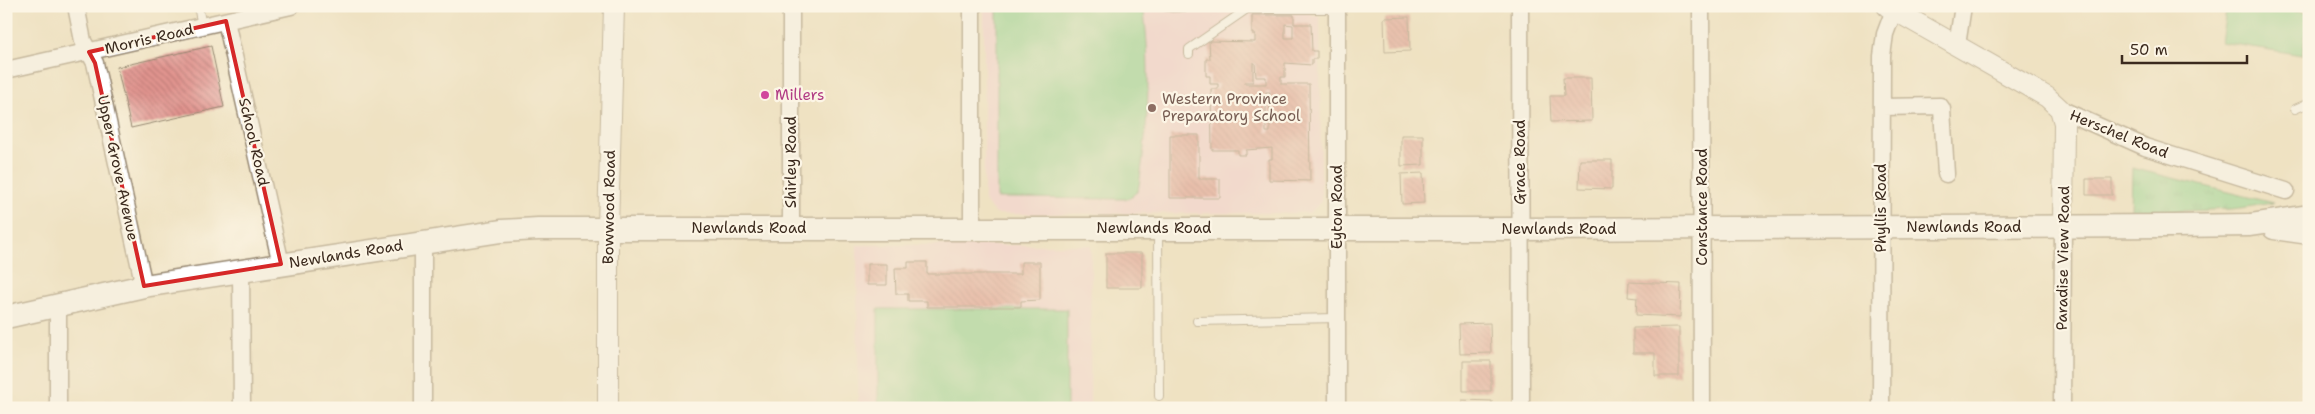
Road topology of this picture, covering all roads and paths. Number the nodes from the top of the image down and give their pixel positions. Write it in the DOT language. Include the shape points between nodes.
graph roads {
  1 [pos="76,6"];
  2 [pos="198,6"];
  3 [pos="291,6"];
  4 [pos="614,6"];
  5 [pos="791,6"];
  6 [pos="972,6"];
  7 [pos="1520,6"];
  8 [pos="1701,6"];
  9 [pos="1963,6"];
  10 [pos="1337,8"];
  11 [pos="1891,8"];
  12 [pos="226,21"];
  13 [pos="202,26"];
  14 [pos="1957,46"];
  15 [pos="89,52"];
  16 [pos="1189,54"];
  17 [pos="6,70"];
  18 [pos="2309,103"];
  19 [pos="1882,108"];
  20 [pos="2060,109"];
  21 [pos="2295,109"];
  22 [pos="1946,174"];
  23 [pos="2286,192"];
  24 [pos="2309,216"];
  25 [pos="2250,225"];
  26 [pos="1881,227"];
  27 [pos="2063,227"];
  28 [pos="608,228"];
  29 [pos="791,228"];
  30 [pos="972,228"];
  31 [pos="1158,228"];
  32 [pos="1337,228"];
  33 [pos="1702,228"];
  34 [pos="1521,229"];
  35 [pos="2309,233"];
  36 [pos="423,242"];
  37 [pos="281,264"];
  38 [pos="241,270"];
  39 [pos="144,286"];
  40 [pos="58,305"];
  41 [pos="6,317"];
  42 [pos="1337,318"];
  43 [pos="1197,321"];
  44 [pos="1159,396"];
  45 [pos="58,408"];
  46 [pos="242,408"];
  47 [pos="423,408"];
  48 [pos="608,408"];
  49 [pos="1337,408"];
  50 [pos="1521,408"];
  51 [pos="1702,408"];
  52 [pos="1881,408"];
  53 [pos="2062,408"];
  1 -- 15 [label="street, Upper Grove Avenue" via="83,41"];
  2 -- 13 [label="lane"];
  3 -- 12 [label="street, Morris Road"];
  4 -- 28 [label="street, Bowwood Road"];
  5 -- 29 [label="street, Shirley Road"];
  6 -- 30 [label="street"];
  7 -- 34 [label="street, Grace Road"];
  8 -- 33 [label="street, Constance Road"];
  9 -- 14 [label="street"];
  10 -- 16 [label="lane" via="1247,9 1189,49"];
  10 -- 32 [label="street, Eyton Road"];
  11 -- 14 [label="street, Herschel Road"];
  11 -- 19 [label="street, Phyllis Road" via="1884,42"];
  12 -- 13 [label="street, Morris Road"];
  12 -- 37 [label="street, School Road"];
  13 -- 15 [label="street, Morris Road"];
  14 -- 20 [label="street, Herschel Road" via="2047,98"];
  15 -- 17 [label="street, Morris Road"];
  15 -- 39 [label="street, Upper Grove Avenue" via="96,63"];
  18 -- 21 [label="lane"];
  19 -- 22 [label="street" via="1940,106"];
  19 -- 26 [label="street, Phyllis Road"];
  20 -- 23 [label="street, Herschel Road" via="2145,147"];
  20 -- 27 [label="street, Paradise View Road" via="2064,123"];
  24 -- 25 [label="main road, Newlands Road"];
  25 -- 27 [label="main road, Newlands Road"];
  25 -- 35 [label="main road"];
  26 -- 27 [label="main road, Newlands Road"];
  26 -- 33 [label="main road, Newlands Road"];
  26 -- 52 [label="street, Phyllis Road"];
  27 -- 53 [label="street, Paradise View Road"];
  28 -- 29 [label="main road, Newlands Road"];
  28 -- 36 [label="main road, Newlands Road" via="501,231"];
  28 -- 48 [label="street, Bowwood Road"];
  29 -- 30 [label="main road, Newlands Road"];
  30 -- 31 [label="main road, Newlands Road"];
  31 -- 32 [label="main road, Newlands Road"];
  31 -- 44 [label="lane"];
  32 -- 34 [label="main road, Newlands Road"];
  32 -- 42 [label="street, Eyton Road"];
  33 -- 34 [label="main road, Newlands Road"];
  33 -- 51 [label="street, Constance Road"];
  34 -- 50 [label="street, Grace Road"];
  36 -- 37 [label="main road, Newlands Road"];
  36 -- 47 [label="street"];
  37 -- 38 [label="main road, Newlands Road"];
  38 -- 39 [label="main road, Newlands Road"];
  38 -- 46 [label="street"];
  39 -- 40 [label="main road, Newlands Road"];
  40 -- 41 [label="main road, Newlands Road"];
  40 -- 45 [label="street"];
  42 -- 43 [label="lane"];
  42 -- 49 [label="street, Eyton Road"];
}
